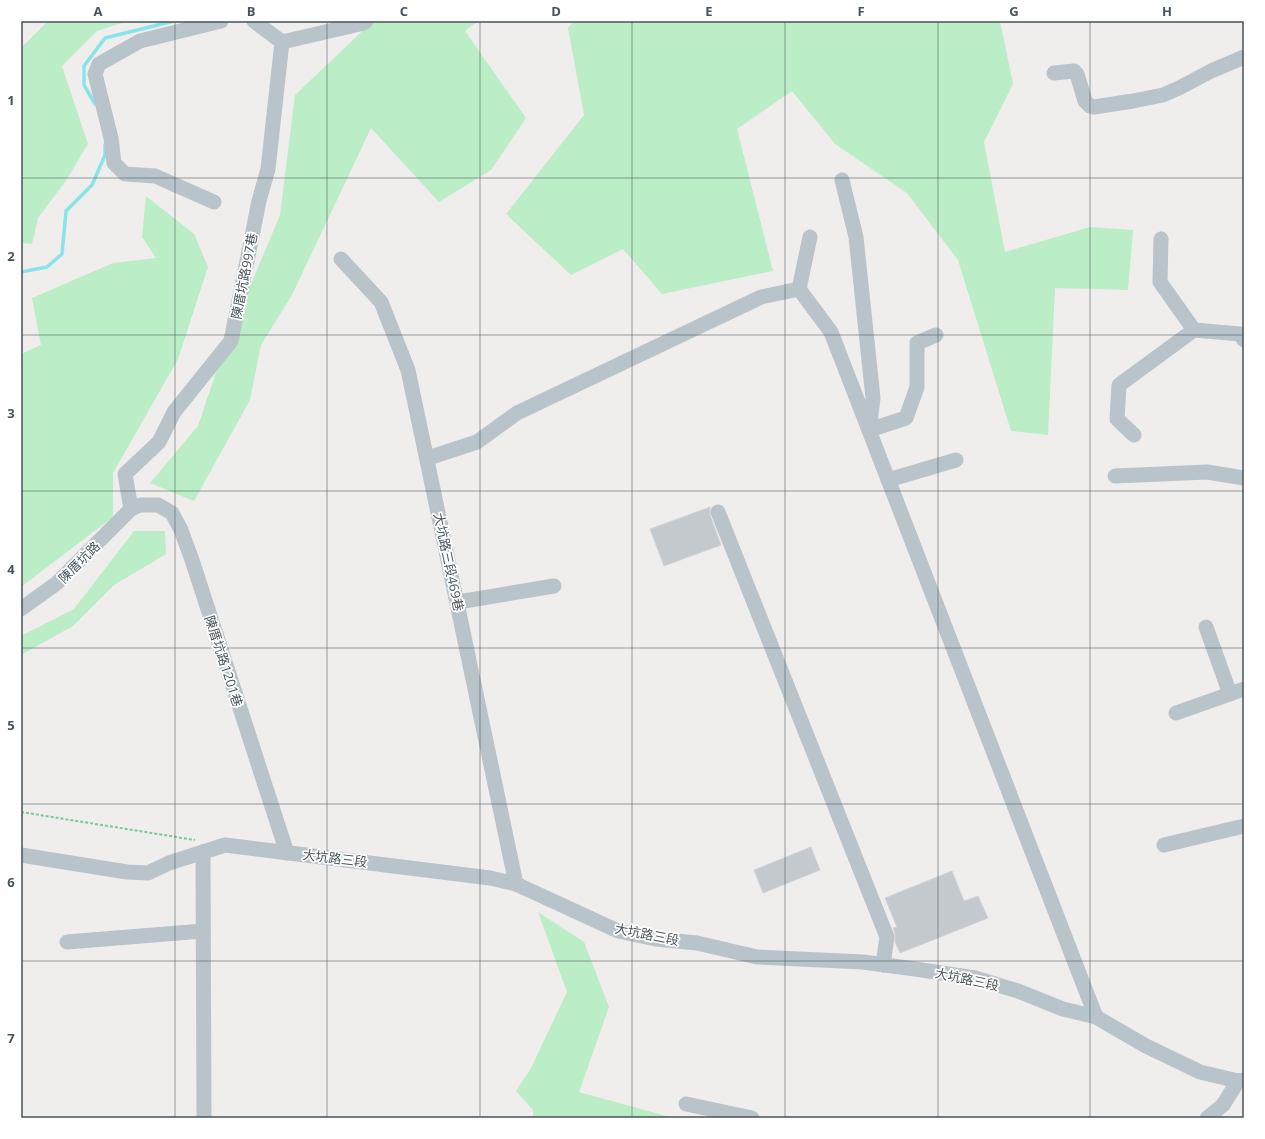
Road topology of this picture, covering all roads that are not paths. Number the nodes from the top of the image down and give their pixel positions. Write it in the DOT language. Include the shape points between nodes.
graph roads {
  1 [pos="222,21"];
  2 [pos="254,21"];
  3 [pos="366,21"];
  4 [pos="282,42"];
  5 [pos="1244,57"];
  6 [pos="1054,73"];
  7 [pos="842,180"];
  8 [pos="214,202"];
  9 [pos="810,237"];
  10 [pos="1161,240"];
  11 [pos="341,259"];
  12 [pos="799,290"];
  13 [pos="1194,330"];
  14 [pos="936,335"];
  15 [pos="1244,340"];
  16 [pos="869,430"];
  17 [pos="1134,435"];
  18 [pos="428,458"];
  19 [pos="956,460"];
  20 [pos="1114,476"];
  21 [pos="1244,478"];
  22 [pos="888,480"];
  23 [pos="131,509"];
  24 [pos="718,512"];
  25 [pos="554,586"];
  26 [pos="458,602"];
  27 [pos="21,609"];
  28 [pos="1206,627"];
  29 [pos="1237,691"];
  30 [pos="1176,713"];
  31 [pos="1244,826"];
  32 [pos="1164,845"];
  33 [pos="202,846"];
  34 [pos="287,853"];
  35 [pos="21,855"];
  36 [pos="516,884"];
  37 [pos="203,931"];
  38 [pos="66,942"];
  39 [pos="883,965"];
  40 [pos="1096,1017"];
  41 [pos="1241,1081"];
  42 [pos="686,1104"];
  43 [pos="204,1118"];
  44 [pos="752,1118"];
  45 [pos="1207,1118"];
  1 -- 8 [label="street" via="140,41 99,64 95,74 111,138 114,163 125,174 155,176"];
  2 -- 4 [label="street"];
  3 -- 4 [label="street"];
  4 -- 23 [label="street, 陳厝坑路997巷" via="268,169 259,201 231,341 174,412 159,442 125,474"];
  5 -- 6 [label="street" via="1163,95 1094,107 1085,101 1074,71"];
  7 -- 16 [label="street" via="856,237 873,398"];
  9 -- 12 [label="street"];
  10 -- 13 [label="street" via="1160,282"];
  11 -- 18 [label="street, 大坑路三段469巷" via="381,302 408,370"];
  12 -- 16 [label="street" via="831,332"];
  12 -- 18 [label="street" via="761,296 517,413 477,442"];
  13 -- 15 [label="street" via="1240,334"];
  13 -- 17 [label="street" via="1119,385 1117,419"];
  14 -- 16 [label="street" via="917,343 917,387 906,418"];
  16 -- 22 [label="street"];
  18 -- 26 [label="street, 大坑路三段469巷"];
  19 -- 22 [label="street"];
  20 -- 21 [label="street" via="1207,472"];
  22 -- 40 [label="street"];
  23 -- 27 [label="street, 陳厝坑路" via="57,583"];
  23 -- 34 [label="street, 陳厝坑路1201巷" via="140,505 158,505 172,513 181,530"];
  24 -- 39 [label="street" via="886,937"];
  25 -- 26 [label="street"];
  26 -- 36 [label="street, 大坑路三段469巷"];
  28 -- 29 [label="street"];
  29 -- 30 [label="street"];
  31 -- 32 [label="street"];
  33 -- 34 [label="street, 大坑路三段" via="225,845"];
  33 -- 35 [label="street, 大坑路三段" via="148,873"];
  33 -- 37 [label="street"];
  34 -- 36 [label="street, 大坑路三段" via="490,878"];
  36 -- 39 [label="street, 大坑路三段" via="618,931 656,939 697,943 757,957"];
  37 -- 38 [label="street"];
  37 -- 43 [label="street"];
  39 -- 40 [label="street, 大坑路三段" via="975,978 1018,991 1063,1009"];
  40 -- 41 [label="street, 大坑路三段" via="1146,1046 1200,1072"];
  41 -- 45 [label="street" via="1223,1105"];
  42 -- 44 [label="street"];
}
